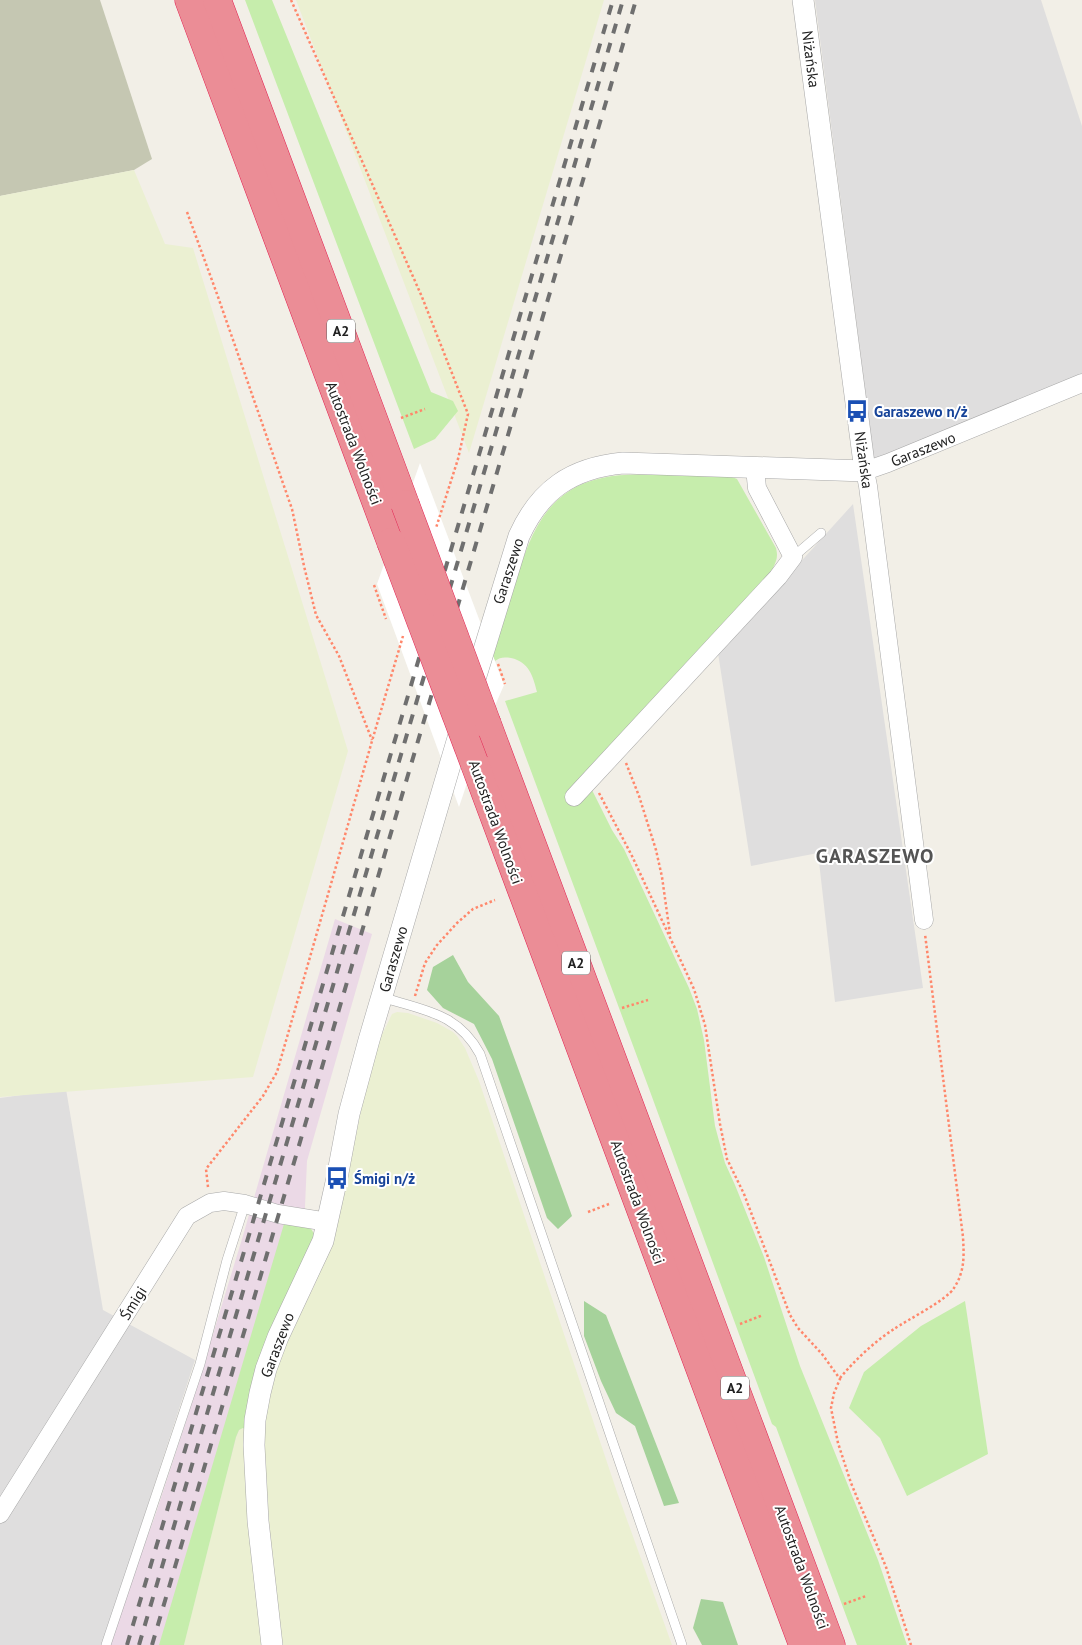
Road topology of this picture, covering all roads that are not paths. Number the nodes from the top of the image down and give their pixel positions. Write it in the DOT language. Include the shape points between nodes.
graph roads {
  1 [pos="188,0"];
  2 [pos="217,0"];
  3 [pos="803,0"];
  4 [pos="1082,383"];
  5 [pos="756,468"];
  6 [pos="865,471"];
  7 [pos="821,532"];
  8 [pos="792,557"];
  9 [pos="574,797"];
  10 [pos="924,920"];
  11 [pos="381,997"];
  12 [pos="245,1204"];
  13 [pos="328,1222"];
  14 [pos="0,1514"];
  15 [pos="106,1645"];
  16 [pos="272,1645"];
  17 [pos="682,1645"];
  18 [pos="804,1645"];
  19 [pos="831,1645"];
  1 -- 18 [label="highway, Autostrada Wolności / A2, bridge"];
  2 -- 19 [label="highway, Autostrada Wolności / A2, bridge"];
  3 -- 6 [label="street, Niżańska"];
  4 -- 6 [label="street, Garaszewo"];
  5 -- 6 [label="street, Garaszewo"];
  5 -- 8 [label="street" via="757,488"];
  5 -- 11 [label="street, Garaszewo" via="609,464 563,480 534,507 511,560"];
  6 -- 10 [label="street, Niżańska"];
  7 -- 8 [label="lane"];
  8 -- 9 [label="street"];
  11 -- 13 [label="street, Garaszewo" via="349,1114"];
  11 -- 17 [label="lane" via="435,1014 457,1025 473,1042 485,1065"];
  12 -- 13 [label="street, Śmigi" via="278,1214"];
  12 -- 14 [label="street, Śmigi" via="210,1203 187,1216"];
  12 -- 15 [label="lane" via="200,1364"];
  13 -- 16 [label="street, Garaszewo" via="266,1369 255,1420 258,1521"];
}
